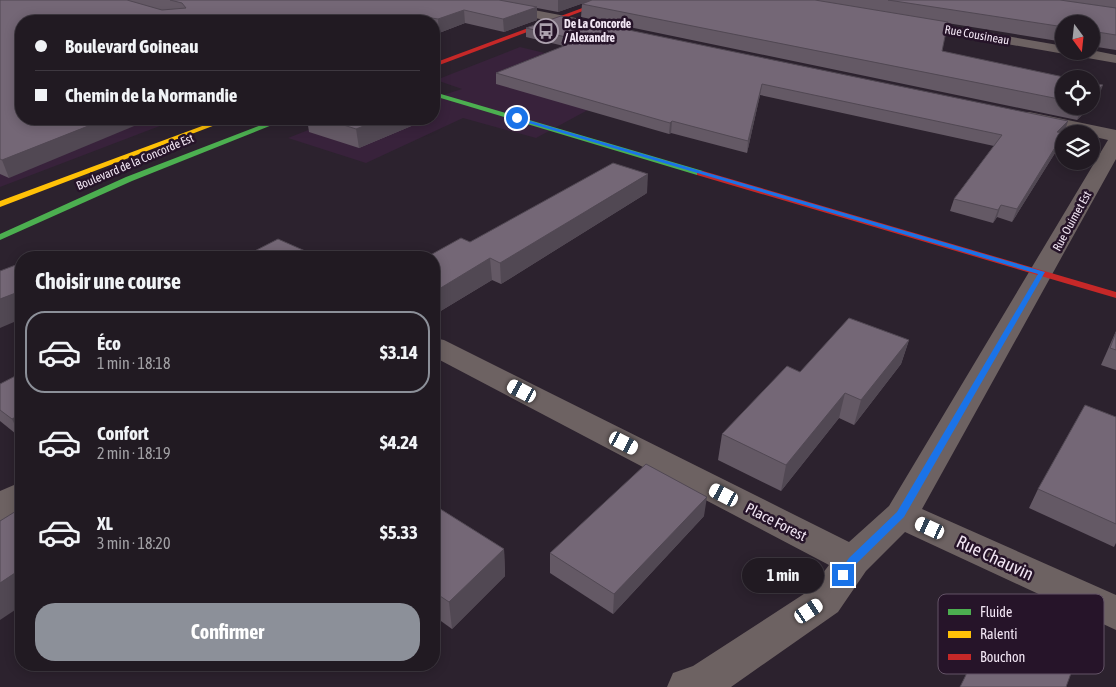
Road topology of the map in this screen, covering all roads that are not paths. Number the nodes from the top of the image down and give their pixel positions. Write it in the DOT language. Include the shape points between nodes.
graph roads {
  1 [pos="462,0"];
  2 [pos="609,0"];
  3 [pos="554,12"];
  4 [pos="528,13"];
  5 [pos="506,21"];
  6 [pos="898,22"];
  7 [pos="603,27"];
  8 [pos="1055,48"];
  9 [pos="1100,56"];
  10 [pos="1116,59"];
  11 [pos="440,62"];
  12 [pos="440,96"];
  13 [pos="1010,113"];
  14 [pos="211,125"];
  15 [pos="268,125"];
  16 [pos="1116,136"];
  17 [pos="1116,142"];
  18 [pos="0,204"];
  19 [pos="0,237"];
  20 [pos="1042,273"];
  21 [pos="1116,295"];
  22 [pos="440,349"];
  23 [pos="15,498"];
  24 [pos="0,508"];
  25 [pos="901,515"];
  26 [pos="852,561"];
  27 [pos="1074,594"];
  28 [pos="1104,608"];
  29 [pos="1116,613"];
  30 [pos="688,687"];
  1 -- 4 [label="street"];
  2 -- 3 [label="street"];
  3 -- 4 [label="street"];
  3 -- 7 [label="street"];
  3 -- 11 [label="street"];
  4 -- 5 [label="street"];
  6 -- 8 [label="street, Rue Cousineau"];
  9 -- 10 [label="street"];
  12 -- 20 [label="street"];
  13 -- 16 [label="street"];
  14 -- 18 [label="street, Boulevard de la Concorde Est"];
  15 -- 19 [label="street, Boulevard de la Concorde Est" via="129,179"];
  17 -- 20 [label="street, Rue Ouimet Est"];
  20 -- 21 [label="street"];
  20 -- 25 [label="street, Rue Ouimet Est"];
  22 -- 26 [label="street, Place Forest"];
  23 -- 24 [label="street"];
  25 -- 26 [label="street, Rue Ouimet Est"];
  25 -- 27 [label="street, Rue Chauvin"];
  26 -- 30 [label="street, Rue Ouimet Est" via="824,601 707,680"];
  28 -- 29 [label="street, Rue Chauvin"];
}
